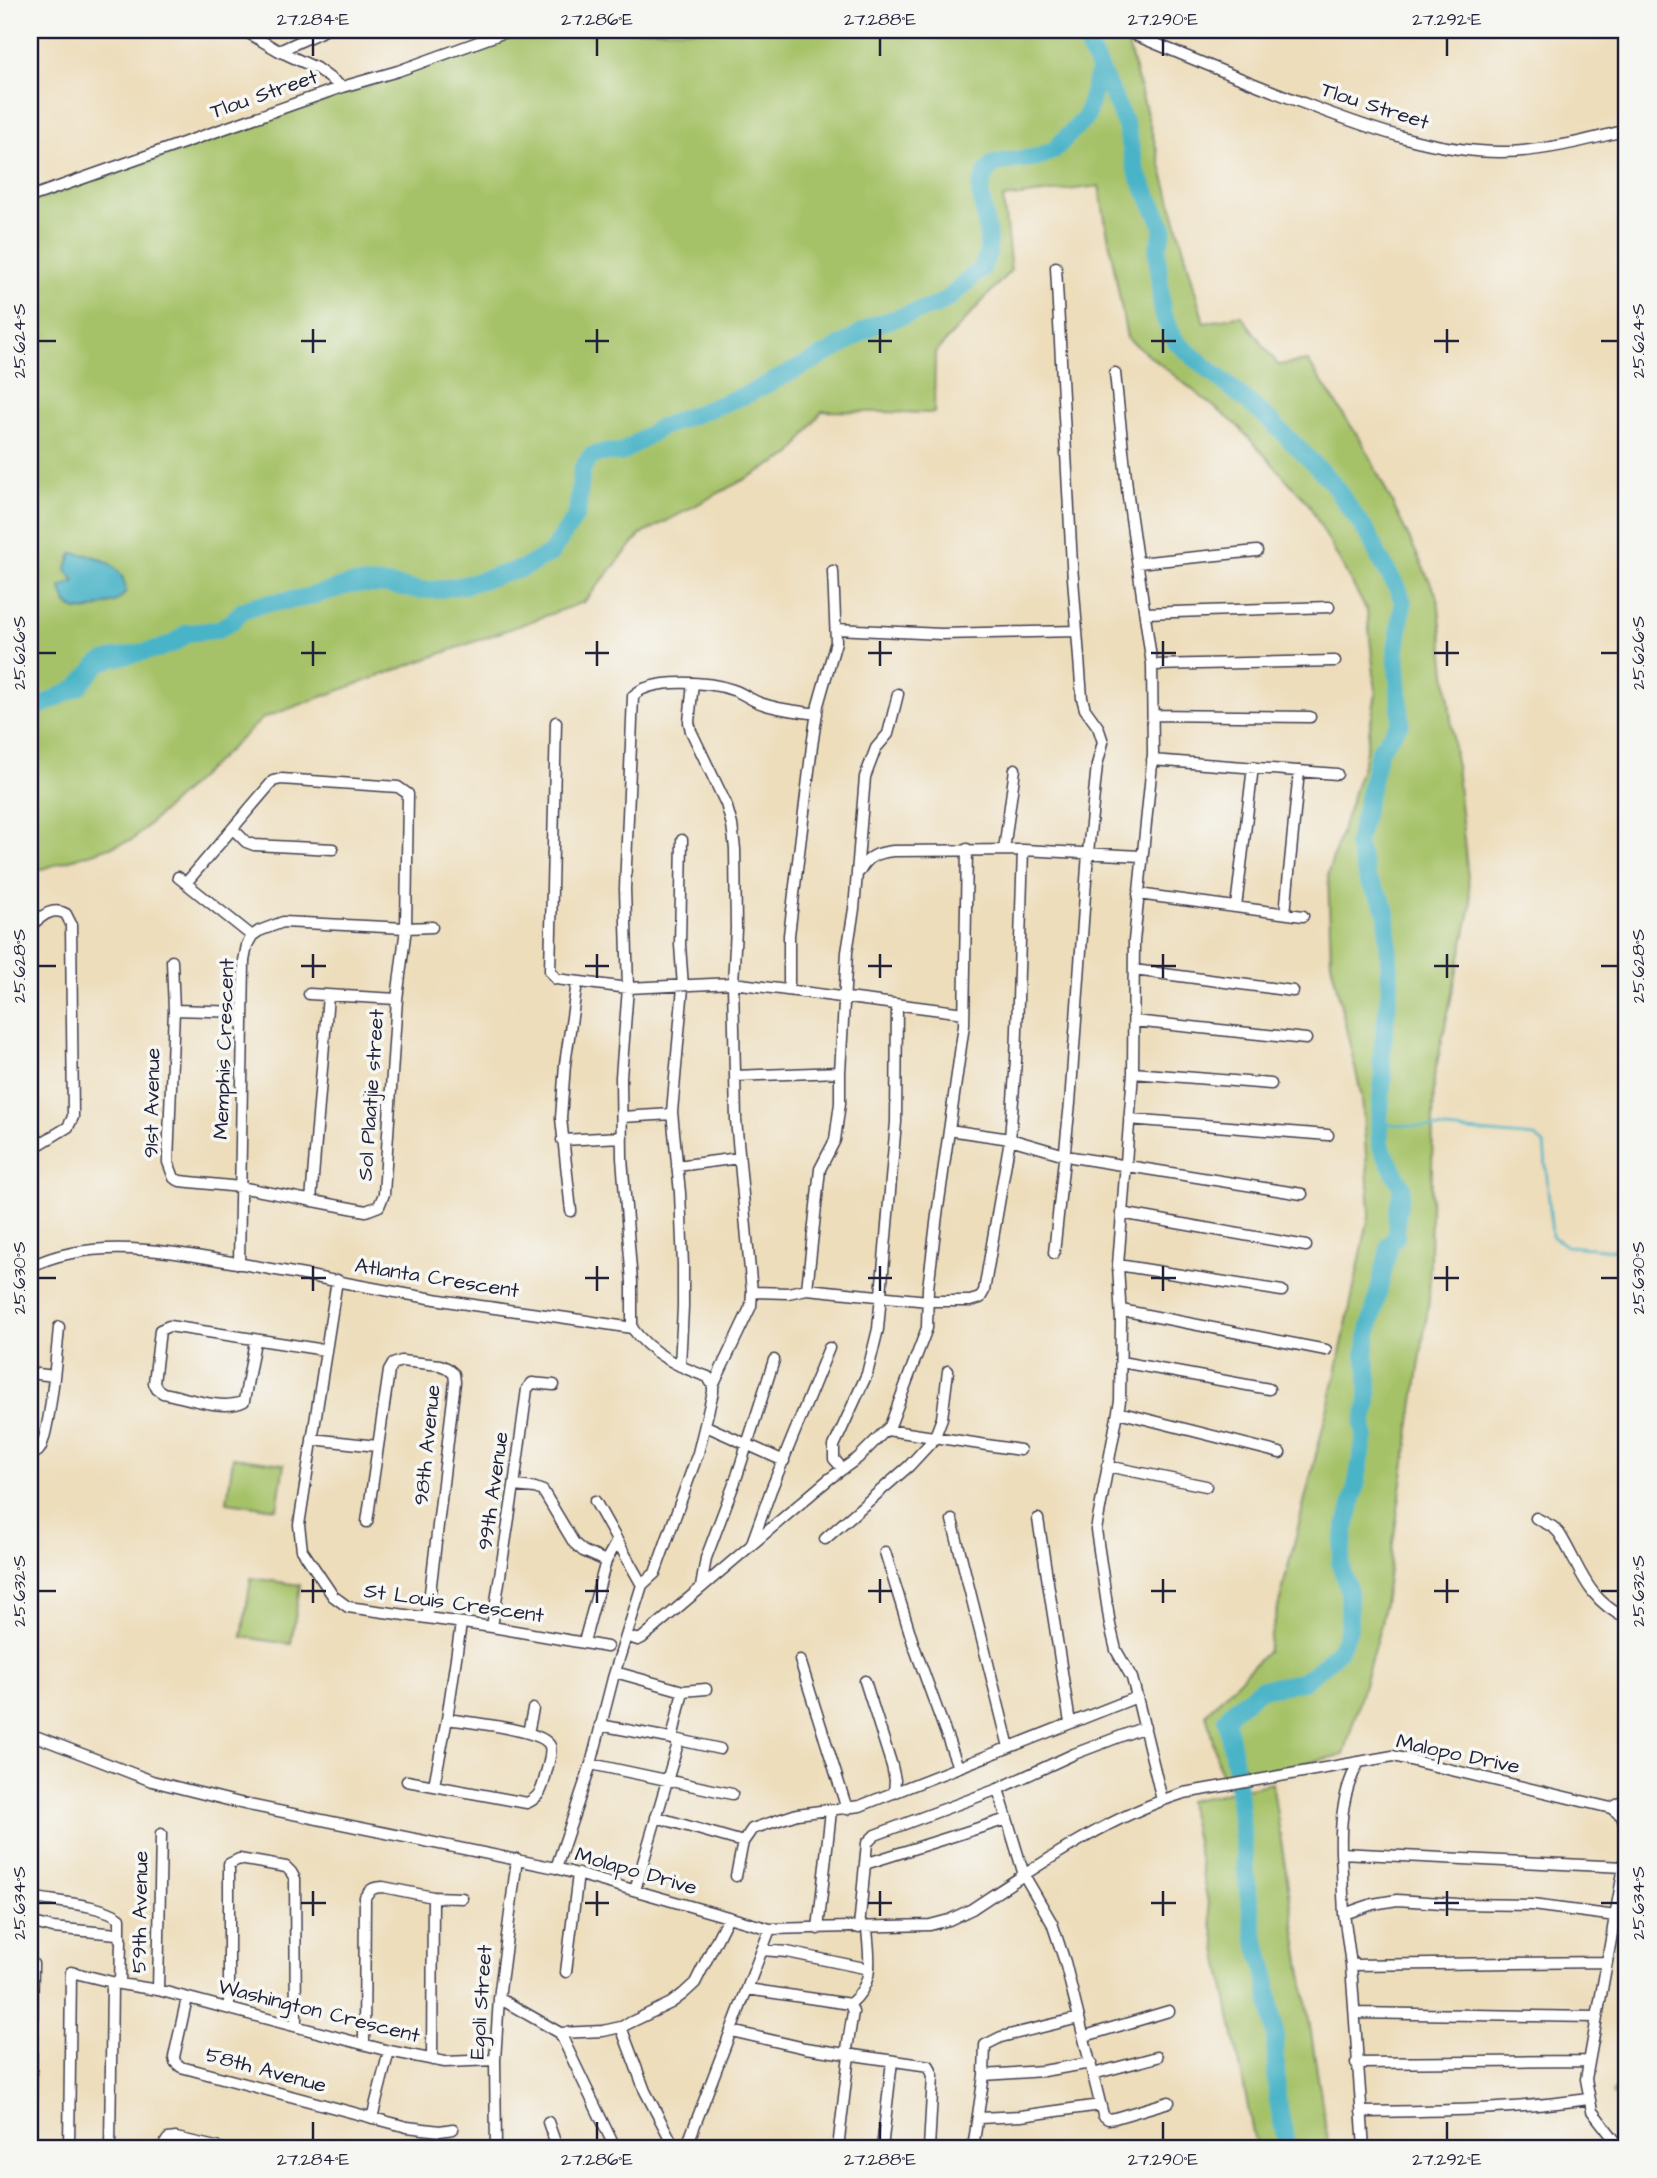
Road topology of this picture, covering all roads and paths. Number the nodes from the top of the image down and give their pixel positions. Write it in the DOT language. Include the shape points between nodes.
graph roads {
  1 [pos="243,30"];
  2 [pos="326,30"];
  3 [pos="1123,30"];
  4 [pos="505,31"];
  5 [pos="279,51"];
  6 [pos="342,87"];
  7 [pos="1627,130"];
  8 [pos="30,197"];
  9 [pos="1056,267"];
  10 [pos="1115,373"];
  11 [pos="1257,551"];
  12 [pos="1138,563"];
  13 [pos="834,571"];
  14 [pos="1329,607"];
  15 [pos="1145,612"];
  16 [pos="836,629"];
  17 [pos="1077,631"];
  18 [pos="1335,662"];
  19 [pos="1152,665"];
  20 [pos="693,683"];
  21 [pos="898,694"];
  22 [pos="817,714"];
  23 [pos="1153,715"];
  24 [pos="1310,717"];
  25 [pos="556,722"];
  26 [pos="1152,760"];
  27 [pos="1252,767"];
  28 [pos="1015,769"];
  29 [pos="1299,771"];
  30 [pos="1337,774"];
  31 [pos="233,829"];
  32 [pos="682,840"];
  33 [pos="333,849"];
  34 [pos="967,849"];
  35 [pos="1004,850"];
  36 [pos="1023,850"];
  37 [pos="1088,853"];
  38 [pos="1141,856"];
  39 [pos="858,874"];
  40 [pos="1138,894"];
  41 [pos="1236,907"];
  42 [pos="1285,914"];
  43 [pos="1303,916"];
  44 [pos="30,926"];
  45 [pos="432,927"];
  46 [pos="406,928"];
  47 [pos="252,936"];
  48 [pos="172,961"];
  49 [pos="1134,970"];
  50 [pos="577,983"];
  51 [pos="733,984"];
  52 [pos="683,987"];
  53 [pos="628,988"];
  54 [pos="789,990"];
  55 [pos="1293,991"];
  56 [pos="309,994"];
  57 [pos="328,996"];
  58 [pos="844,996"];
  59 [pos="397,999"];
  60 [pos="897,1005"];
  61 [pos="174,1010"];
  62 [pos="243,1012"];
  63 [pos="964,1013"];
  64 [pos="1133,1021"];
  65 [pos="1306,1039"];
  66 [pos="840,1072"];
  67 [pos="1133,1073"];
  68 [pos="735,1076"];
  69 [pos="1271,1084"];
  70 [pos="672,1114"];
  71 [pos="622,1117"];
  72 [pos="1129,1119"];
  73 [pos="949,1130"];
  74 [pos="1328,1135"];
  75 [pos="622,1137"];
  76 [pos="1010,1139"];
  77 [pos="562,1140"];
  78 [pos="30,1150"];
  79 [pos="1063,1154"];
  80 [pos="739,1158"];
  81 [pos="1124,1164"];
  82 [pos="677,1166"];
  83 [pos="240,1187"];
  84 [pos="1302,1194"];
  85 [pos="311,1202"];
  86 [pos="571,1211"];
  87 [pos="1121,1213"];
  88 [pos="1306,1246"];
  89 [pos="1054,1253"];
  90 [pos="239,1264"];
  91 [pos="1118,1265"];
  92 [pos="30,1267"];
  93 [pos="337,1280"];
  94 [pos="807,1289"];
  95 [pos="1282,1291"];
  96 [pos="752,1292"];
  97 [pos="880,1297"];
  98 [pos="928,1301"];
  99 [pos="1121,1310"];
  100 [pos="59,1327"];
  101 [pos="632,1328"];
  102 [pos="255,1341"];
  103 [pos="829,1348"];
  104 [pos="326,1350"];
  105 [pos="1326,1350"];
  106 [pos="774,1360"];
  107 [pos="1121,1362"];
  108 [pos="680,1366"];
  109 [pos="948,1371"];
  110 [pos="30,1373"];
  111 [pos="54,1376"];
  112 [pos="554,1385"];
  113 [pos="713,1386"];
  114 [pos="1269,1389"];
  115 [pos="1118,1412"];
  116 [pos="706,1426"];
  117 [pos="887,1430"];
  118 [pos="312,1439"];
  119 [pos="933,1439"];
  120 [pos="748,1445"];
  121 [pos="377,1446"];
  122 [pos="1020,1450"];
  123 [pos="1280,1453"];
  124 [pos="30,1455"];
  125 [pos="784,1461"];
  126 [pos="1107,1466"];
  127 [pos="843,1469"];
  128 [pos="514,1486"];
  129 [pos="1206,1486"];
  130 [pos="595,1501"];
  131 [pos="1536,1518"];
  132 [pos="1038,1519"];
  133 [pos="952,1520"];
  134 [pos="367,1522"];
  135 [pos="825,1539"];
  136 [pos="617,1541"];
  137 [pos="752,1544"];
  138 [pos="885,1552"];
  139 [pos="606,1561"];
  140 [pos="642,1585"];
  141 [pos="701,1588"];
  142 [pos="427,1618"];
  143 [pos="1627,1619"];
  144 [pos="461,1623"];
  145 [pos="492,1627"];
  146 [pos="626,1636"];
  147 [pos="584,1642"];
  148 [pos="607,1647"];
  149 [pos="800,1660"];
  150 [pos="615,1672"];
  151 [pos="865,1681"];
  152 [pos="706,1689"];
  153 [pos="683,1691"];
  154 [pos="1137,1696"];
  155 [pos="533,1709"];
  156 [pos="447,1719"];
  157 [pos="1070,1723"];
  158 [pos="600,1725"];
  159 [pos="1145,1727"];
  160 [pos="528,1733"];
  161 [pos="30,1734"];
  162 [pos="675,1740"];
  163 [pos="1009,1747"];
  164 [pos="720,1749"];
  165 [pos="1359,1762"];
  166 [pos="591,1764"];
  167 [pos="958,1768"];
  168 [pos="666,1780"];
  169 [pos="407,1781"];
  170 [pos="434,1785"];
  171 [pos="1213,1787"];
  172 [pos="998,1789"];
  173 [pos="894,1793"];
  174 [pos="733,1794"];
  175 [pos="1162,1800"];
  176 [pos="1627,1800"];
  177 [pos="1611,1808"];
  178 [pos="847,1809"];
  179 [pos="831,1811"];
  180 [pos="656,1817"];
  181 [pos="1007,1819"];
  182 [pos="161,1834"];
  183 [pos="1627,1835"];
  184 [pos="743,1842"];
  185 [pos="1627,1850"];
  186 [pos="1342,1853"];
  187 [pos="517,1860"];
  188 [pos="865,1864"];
  189 [pos="1624,1867"];
  190 [pos="556,1868"];
  191 [pos="578,1874"];
  192 [pos="1024,1875"];
  193 [pos="736,1876"];
  194 [pos="635,1890"];
  195 [pos="30,1897"];
  196 [pos="433,1897"];
  197 [pos="462,1898"];
  198 [pos="1344,1914"];
  199 [pos="1616,1916"];
  200 [pos="728,1917"];
  201 [pos="30,1922"];
  202 [pos="863,1928"];
  203 [pos="770,1929"];
  204 [pos="818,1929"];
  205 [pos="120,1937"];
  206 [pos="762,1950"];
  207 [pos="1607,1962"];
  208 [pos="33,1964"];
  209 [pos="1350,1965"];
  210 [pos="869,1969"];
  211 [pos="566,1972"];
  212 [pos="116,1983"];
  213 [pos="747,1989"];
  214 [pos="158,1990"];
  215 [pos="187,1998"];
  216 [pos="499,1998"];
  217 [pos="850,2004"];
  218 [pos="229,2008"];
  219 [pos="1169,2011"];
  220 [pos="1355,2013"];
  221 [pos="1596,2017"];
  222 [pos="1079,2018"];
  223 [pos="296,2026"];
  224 [pos="621,2027"];
  225 [pos="731,2031"];
  226 [pos="560,2033"];
  227 [pos="1085,2036"];
  228 [pos="364,2044"];
  229 [pos="389,2051"];
  230 [pos="848,2055"];
  231 [pos="1157,2057"];
  232 [pos="432,2060"];
  233 [pos="495,2060"];
  234 [pos="892,2061"];
  235 [pos="1588,2061"];
  236 [pos="1091,2063"];
  237 [pos="1356,2063"];
  238 [pos="1093,2074"];
  239 [pos="984,2075"];
  240 [pos="1588,2099"];
  241 [pos="1169,2102"];
  242 [pos="1100,2105"];
  243 [pos="1361,2112"];
  244 [pos="372,2118"];
  245 [pos="979,2118"];
  246 [pos="548,2122"];
  247 [pos="453,2129"];
  248 [pos="1618,2146"];
  249 [pos="30,2148"];
  250 [pos="69,2148"];
  251 [pos="110,2148"];
  252 [pos="162,2148"];
  253 [pos="220,2148"];
  254 [pos="496,2148"];
  255 [pos="557,2148"];
  256 [pos="615,2148"];
  257 [pos="676,2148"];
  258 [pos="686,2148"];
  259 [pos="838,2148"];
  260 [pos="882,2148"];
  261 [pos="929,2148"];
  262 [pos="973,2148"];
  263 [pos="1364,2148"];
  264 [pos="1583,2148"];
  1 -- 5 [label="street"];
  2 -- 5 [label="street"];
  3 -- 7 [label="street, Tlou Street" via="1334,114 1423,143 1502,152"];
  4 -- 6 [label="street, Tlou Street"];
  5 -- 6 [label="street" via="316,68"];
  6 -- 8 [label="street, Tlou Street"];
  9 -- 17 [label="street"];
  10 -- 12 [label="street"];
  11 -- 12 [label="street"];
  12 -- 15 [label="street"];
  13 -- 16 [label="street"];
  14 -- 15 [label="street"];
  15 -- 19 [label="street"];
  16 -- 17 [label="street" via="941,634"];
  16 -- 22 [label="street"];
  17 -- 37 [label="street" via="1082,698 1102,742"];
  18 -- 19 [label="street"];
  19 -- 23 [label="street"];
  20 -- 22 [label="street" via="737,691 763,705"];
  20 -- 51 [label="street" via="691,731 732,825"];
  20 -- 53 [label="street" via="649,687 633,696 625,877"];
  21 -- 39 [label="street" via="888,734 876,748 865,777"];
  22 -- 54 [label="street" via="789,935"];
  23 -- 24 [label="street"];
  23 -- 26 [label="street"];
  25 -- 50 [label="street" via="550,971 556,979"];
  26 -- 27 [label="street"];
  26 -- 38 [label="street"];
  27 -- 29 [label="street"];
  27 -- 41 [label="street"];
  28 -- 35 [label="street"];
  29 -- 30 [label="street"];
  29 -- 42 [label="street"];
  31 -- 33 [label="street" via="254,845"];
  31 -- 46 [label="street, Sol Plaatjie street" via="268,786 281,779 404,789 409,798"];
  31 -- 47 [label="street" via="182,880"];
  32 -- 52 [label="street"];
  34 -- 35 [label="street"];
  34 -- 39 [label="street" via="877,853"];
  34 -- 63 [label="street"];
  35 -- 36 [label="street"];
  36 -- 37 [label="street"];
  36 -- 76 [label="street"];
  37 -- 38 [label="street"];
  37 -- 79 [label="street"];
  38 -- 40 [label="street"];
  39 -- 58 [label="street"];
  40 -- 41 [label="street"];
  40 -- 49 [label="street"];
  41 -- 42 [label="street"];
  42 -- 43 [label="street"];
  44 -- 78 [label="street" via="56,910 66,914 71,924 73,1117 68,1127"];
  45 -- 46 [label="street, Memphis Crescent"];
  46 -- 47 [label="street, Memphis Crescent" via="284,922"];
  46 -- 59 [label="street, Sol Plaatjie street"];
  47 -- 62 [label="street, Memphis Crescent" via="244,961"];
  48 -- 61 [label="street, 91st Avenue"];
  49 -- 55 [label="street"];
  49 -- 64 [label="street"];
  50 -- 53 [label="street"];
  50 -- 77 [label="street" via="565,1064"];
  51 -- 52 [label="street"];
  51 -- 54 [label="street"];
  51 -- 68 [label="street"];
  52 -- 53 [label="street"];
  52 -- 70 [label="street"];
  53 -- 71 [label="street"];
  54 -- 58 [label="street"];
  56 -- 57 [label="street"];
  57 -- 59 [label="street"];
  57 -- 85 [label="street"];
  58 -- 60 [label="street"];
  58 -- 66 [label="street"];
  59 -- 85 [label="street, Sol Plaatjie street" via="382,1201 366,1211"];
  60 -- 63 [label="street"];
  60 -- 97 [label="street" via="896,1122"];
  61 -- 62 [label="street"];
  61 -- 83 [label="street, 91st Avenue" via="168,1162 172,1175 180,1181"];
  62 -- 83 [label="street, Memphis Crescent"];
  63 -- 73 [label="street"];
  64 -- 65 [label="street"];
  64 -- 67 [label="street"];
  66 -- 68 [label="street"];
  66 -- 94 [label="street" via="835,1140 820,1169"];
  67 -- 69 [label="street"];
  67 -- 72 [label="street"];
  68 -- 80 [label="street"];
  70 -- 71 [label="street"];
  70 -- 82 [label="street"];
  71 -- 75 [label="street"];
  72 -- 74 [label="street"];
  72 -- 81 [label="street"];
  73 -- 76 [label="street"];
  73 -- 98 [label="street"];
  75 -- 77 [label="street"];
  75 -- 101 [label="street"];
  76 -- 79 [label="street"];
  76 -- 98 [label="street" via="984,1291 970,1301"];
  77 -- 86 [label="street"];
  79 -- 81 [label="street"];
  79 -- 89 [label="street"];
  80 -- 82 [label="street"];
  80 -- 96 [label="street"];
  81 -- 84 [label="street"];
  81 -- 87 [label="street"];
  82 -- 108 [label="street" via="683,1266"];
  83 -- 85 [label="street, Sol Plaatjie street"];
  83 -- 90 [label="street, Memphis Crescent"];
  87 -- 88 [label="street"];
  87 -- 91 [label="street"];
  90 -- 92 [label="street, Atlanta Crescent" via="108,1249 54,1257"];
  90 -- 93 [label="street, Atlanta Crescent"];
  91 -- 95 [label="street"];
  91 -- 99 [label="street"];
  93 -- 101 [label="street, Atlanta Crescent"];
  93 -- 104 [label="street, St Louis Crescent"];
  94 -- 96 [label="street"];
  94 -- 97 [label="street"];
  96 -- 113 [label="street" via="751,1306"];
  97 -- 98 [label="street"];
  97 -- 127 [label="street" via="867,1374 834,1446 834,1458"];
  98 -- 117 [label="street" via="927,1328"];
  99 -- 105 [label="street"];
  99 -- 107 [label="street"];
  100 -- 111 [label="street"];
  101 -- 108 [label="street" via="658,1355"];
  102 -- 102 [label="street" via="164,1327 157,1340 154,1383 163,1393 237,1405 248,1390"];
  102 -- 104 [label="street"];
  103 -- 125 [label="street"];
  104 -- 118 [label="street, St Louis Crescent"];
  106 -- 120 [label="street"];
  107 -- 114 [label="street"];
  107 -- 115 [label="street"];
  108 -- 113 [label="street" via="708,1377"];
  109 -- 119 [label="street" via="942,1418"];
  110 -- 111 [label="street"];
  111 -- 124 [label="street" via="43,1442"];
  112 -- 128 [label="street, 99th Avenue" via="533,1383 527,1389"];
  113 -- 116 [label="street"];
  115 -- 123 [label="street"];
  115 -- 126 [label="street"];
  116 -- 120 [label="street"];
  116 -- 140 [label="street" via="655,1573"];
  117 -- 119 [label="street"];
  117 -- 127 [label="street"];
  118 -- 121 [label="street"];
  118 -- 142 [label="street, St Louis Crescent" via="299,1525 302,1550 333,1596 348,1606"];
  119 -- 122 [label="street"];
  119 -- 135 [label="street" via="909,1466"];
  120 -- 125 [label="street"];
  120 -- 141 [label="street" via="706,1558"];
  121 -- 134 [label="street, 98th Avenue"];
  121 -- 142 [label="street, 98th Avenue" via="393,1364 447,1368 454,1374"];
  125 -- 137 [label="street"];
  126 -- 129 [label="street"];
  126 -- 154 [label="street" via="1096,1530 1116,1650"];
  127 -- 137 [label="street"];
  128 -- 139 [label="street" via="543,1492 573,1543"];
  128 -- 145 [label="street, 99th Avenue"];
  130 -- 136 [label="street"];
  131 -- 143 [label="street" via="1559,1533 1597,1600"];
  132 -- 157 [label="street"];
  133 -- 163 [label="street"];
  136 -- 139 [label="street"];
  136 -- 140 [label="street"];
  137 -- 141 [label="street"];
  138 -- 167 [label="street"];
  139 -- 147 [label="street"];
  140 -- 146 [label="street"];
  141 -- 146 [label="street" via="642,1638"];
  142 -- 144 [label="street, St Louis Crescent"];
  144 -- 145 [label="street, St Louis Crescent"];
  144 -- 156 [label="street"];
  145 -- 147 [label="street, St Louis Crescent"];
  146 -- 150 [label="street"];
  147 -- 148 [label="street, St Louis Crescent"];
  149 -- 178 [label="street"];
  150 -- 153 [label="street"];
  150 -- 158 [label="street"];
  151 -- 173 [label="street" via="892,1766"];
  152 -- 153 [label="street"];
  153 -- 162 [label="street"];
  154 -- 157 [label="street"];
  154 -- 159 [label="street"];
  155 -- 160 [label="street"];
  156 -- 160 [label="street"];
  156 -- 170 [label="street"];
  157 -- 163 [label="street"];
  158 -- 162 [label="street"];
  158 -- 166 [label="street"];
  159 -- 172 [label="street"];
  159 -- 175 [label="street"];
  160 -- 170 [label="street" via="550,1746 542,1790 535,1800 512,1802"];
  161 -- 187 [label="street, Molapo Drive" via="152,1781"];
  162 -- 164 [label="street"];
  162 -- 168 [label="street"];
  163 -- 167 [label="street"];
  165 -- 171 [label="street, Malopo Drive"];
  165 -- 177 [label="street, Malopo Drive" via="1393,1756"];
  165 -- 186 [label="street" via="1343,1805"];
  166 -- 168 [label="street"];
  166 -- 190 [label="street"];
  167 -- 173 [label="street"];
  168 -- 174 [label="street"];
  168 -- 180 [label="street"];
  169 -- 170 [label="street"];
  171 -- 175 [label="street, Molapo Drive"];
  172 -- 181 [label="street"];
  172 -- 188 [label="street" via="875,1835 867,1843"];
  173 -- 178 [label="street"];
  175 -- 192 [label="street, Molapo Drive" via="1110,1823"];
  176 -- 177 [label="street"];
  177 -- 183 [label="street" via="1622,1816"];
  178 -- 179 [label="street"];
  179 -- 184 [label="street" via="797,1814 752,1829"];
  179 -- 204 [label="street"];
  180 -- 184 [label="street"];
  180 -- 194 [label="street"];
  181 -- 188 [label="street"];
  181 -- 192 [label="street"];
  182 -- 214 [label="street, 59th Avenue"];
  184 -- 193 [label="street"];
  185 -- 189 [label="street"];
  186 -- 189 [label="street"];
  186 -- 198 [label="street"];
  187 -- 190 [label="street, Molapo Drive"];
  187 -- 216 [label="street, Egoli Street"];
  188 -- 202 [label="street"];
  189 -- 199 [label="street"];
  190 -- 191 [label="street, Molapo Drive"];
  191 -- 194 [label="street, Molapo Drive"];
  191 -- 211 [label="street"];
  192 -- 202 [label="street, Molapo Drive" via="949,1920"];
  192 -- 222 [label="street" via="1052,1923"];
  194 -- 200 [label="street, Molapo Drive"];
  195 -- 205 [label="street" via="118,1916"];
  196 -- 197 [label="street"];
  196 -- 228 [label="street" via="383,1886 365,1896"];
  196 -- 232 [label="street"];
  198 -- 199 [label="street" via="1397,1900 1532,1905"];
  198 -- 209 [label="street"];
  199 -- 207 [label="street"];
  200 -- 203 [label="street, Molapo Drive"];
  200 -- 224 [label="street" via="695,1983 671,2003"];
  201 -- 205 [label="street"];
  202 -- 204 [label="street, Molapo Drive"];
  202 -- 210 [label="street"];
  203 -- 204 [label="street, Molapo Drive"];
  203 -- 206 [label="street"];
  205 -- 212 [label="street"];
  206 -- 210 [label="street"];
  206 -- 213 [label="street"];
  207 -- 209 [label="street"];
  207 -- 221 [label="street"];
  208 -- 249 [label="street"];
  209 -- 220 [label="street"];
  210 -- 217 [label="street" via="867,1984"];
  212 -- 214 [label="street, Washington Crescent"];
  212 -- 250 [label="street, Washington Crescent" via="71,1972"];
  212 -- 251 [label="street"];
  213 -- 217 [label="street"];
  213 -- 225 [label="street"];
  214 -- 215 [label="street, Washington Crescent"];
  215 -- 218 [label="street, Washington Crescent"];
  215 -- 244 [label="street, 58th Avenue" via="174,2057 181,2067"];
  216 -- 226 [label="street"];
  216 -- 233 [label="street, Egoli Street"];
  217 -- 230 [label="street"];
  218 -- 223 [label="street, Washington Crescent"];
  218 -- 223 [label="street" via="229,1864 239,1859 286,1867 295,1879"];
  219 -- 227 [label="street"];
  220 -- 221 [label="street"];
  220 -- 237 [label="street"];
  221 -- 235 [label="street"];
  222 -- 227 [label="street"];
  222 -- 239 [label="street" via="988,2042"];
  223 -- 228 [label="street, Washington Crescent"];
  224 -- 226 [label="street"];
  224 -- 257 [label="street" via="645,2091"];
  225 -- 230 [label="street"];
  225 -- 258 [label="street"];
  226 -- 256 [label="street"];
  227 -- 236 [label="street"];
  228 -- 229 [label="street, Washington Crescent"];
  229 -- 232 [label="street, Washington Crescent"];
  229 -- 244 [label="street"];
  230 -- 234 [label="street"];
  230 -- 259 [label="street"];
  231 -- 238 [label="street"];
  232 -- 233 [label="street, Washington Crescent"];
  233 -- 254 [label="street, Egoli Street"];
  234 -- 260 [label="street"];
  234 -- 261 [label="street" via="932,2070"];
  235 -- 237 [label="street"];
  235 -- 240 [label="street"];
  236 -- 238 [label="street"];
  236 -- 239 [label="street"];
  237 -- 243 [label="street"];
  238 -- 242 [label="street"];
  239 -- 245 [label="street"];
  240 -- 243 [label="street" via="1488,2110"];
  240 -- 248 [label="street" via="1591,2111"];
  241 -- 242 [label="street" via="1108,2119"];
  242 -- 245 [label="street"];
  243 -- 263 [label="street"];
  244 -- 247 [label="street, 58th Avenue" via="407,2127"];
  245 -- 262 [label="street"];
  246 -- 255 [label="street"];
  248 -- 264 [label="street"];
  252 -- 253 [label="street" via="168,2139 176,2138"];
}
